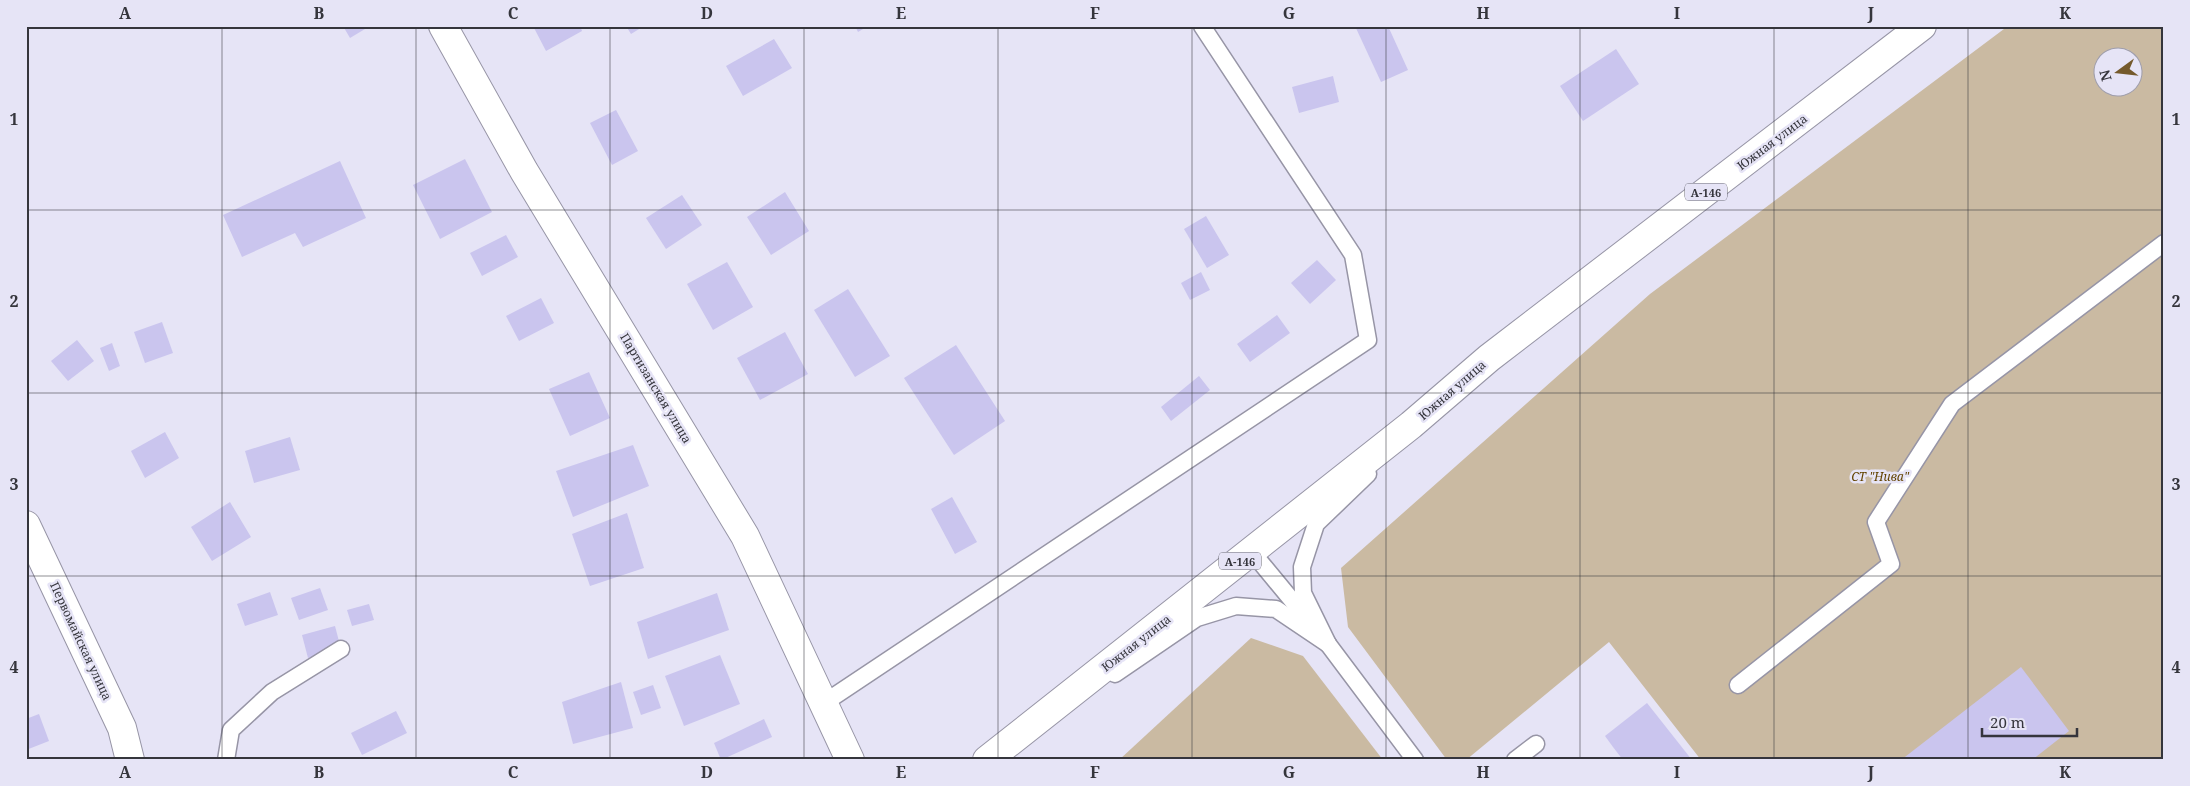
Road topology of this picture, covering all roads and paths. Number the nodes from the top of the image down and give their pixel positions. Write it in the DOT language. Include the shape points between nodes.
graph roads {
  1 [pos="443,26"];
  2 [pos="1202,26"];
  3 [pos="1922,26"];
  4 [pos="2164,242"];
  5 [pos="1490,358"];
  6 [pos="26,525"];
  7 [pos="1252,552"];
  8 [pos="1328,644"];
  9 [pos="341,649"];
  10 [pos="1738,685"];
  11 [pos="824,703"];
  12 [pos="1536,744"];
  13 [pos="130,760"];
  14 [pos="226,760"];
  15 [pos="850,760"];
  16 [pos="989,760"];
  17 [pos="1415,760"];
  18 [pos="1515,760"];
  1 -- 11 [label="main road, Партизанская улица" via="524,171 745,536"];
  2 -- 11 [label="lane" via="1353,255 1368,340"];
  3 -- 5 [label="main road, Южная улица / А-146"];
  4 -- 10 [label="lane" via="1952,404 1876,522 1891,564"];
  5 -- 7 [label="main road, Южная улица / А-146"];
  5 -- 8 [label="lane" via="1316,524 1302,567 1303,593"];
  6 -- 13 [label="main road, Первомайская улица" via="122,728"];
  7 -- 8 [label="lane"];
  7 -- 16 [label="main road, Южная улица / А-146"];
  8 -- 16 [label="lane" via="1276,609 1236,606 1197,618"];
  8 -- 17 [label="lane"];
  9 -- 14 [label="lane" via="272,692 231,730"];
  11 -- 15 [label="main road, Партизанская улица"];
  12 -- 18 [label="lane"];
}
